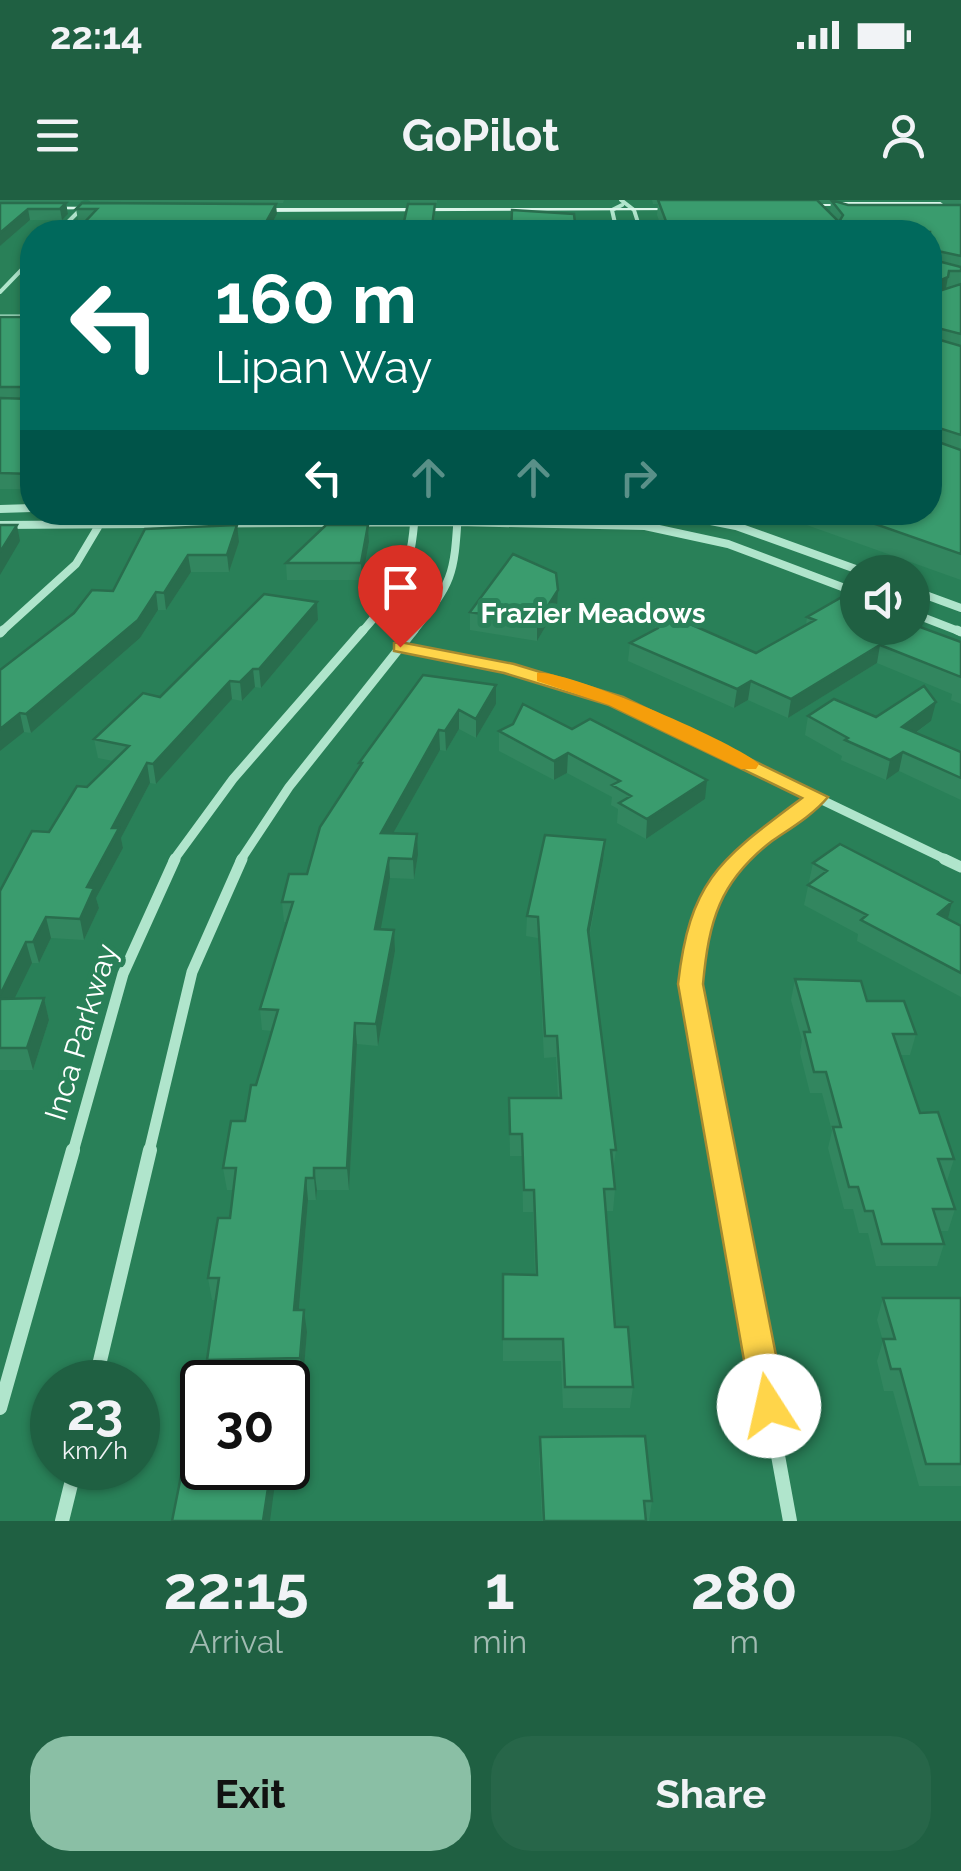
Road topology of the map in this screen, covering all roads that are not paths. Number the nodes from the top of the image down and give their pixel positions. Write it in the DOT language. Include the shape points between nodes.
graph roads {
  1 [pos="622,202"];
  2 [pos="857,202"];
  3 [pos="0,206"];
  4 [pos="84,206"];
  5 [pos="117,207"];
  6 [pos="961,207"];
  7 [pos="612,210"];
  8 [pos="634,210"];
  9 [pos="70,220"];
  10 [pos="615,220"];
  11 [pos="637,220"];
  12 [pos="20,271"];
  13 [pos="0,292"];
  14 [pos="102,525"];
  15 [pos="414,525"];
  16 [pos="458,525"];
  17 [pos="624,525"];
  18 [pos="731,525"];
  19 [pos="0,526"];
  20 [pos="840,563"];
  21 [pos="840,586"];
  22 [pos="930,597"];
  23 [pos="961,608"];
  24 [pos="930,621"];
  25 [pos="0,632"];
  26 [pos="961,632"];
  27 [pos="400,647"];
  28 [pos="817,797"];
  29 [pos="961,868"];
  30 [pos="100,1360"];
  31 [pos="0,1408"];
  32 [pos="70,1490"];
  33 [pos="62,1521"];
  34 [pos="790,1521"];
  1 -- 7 [label="street"];
  1 -- 7 [label="main road" via="240,207"];
  1 -- 8 [label="street"];
  1 -- 8 [label="main road" via="690,207"];
  2 -- 6 [label="main road"];
  2 -- 6 [label="main road" via="781,207 820,213"];
  3 -- 4 [label="main road"];
  4 -- 5 [label="main road"];
  4 -- 9 [label="street"];
  7 -- 8 [label="main road"];
  7 -- 10 [label="street"];
  8 -- 11 [label="street"];
  12 -- 13 [label="street"];
  14 -- 19 [label="street"];
  14 -- 25 [label="street" via="41,601"];
  15 -- 31 [label="street, Inca Parkway" via="398,591 233,779 175,858 123,974"];
  16 -- 27 [label="street" via="448,587"];
  17 -- 21 [label="street" via="728,544"];
  18 -- 20 [label="street"];
  22 -- 23 [label="street"];
  24 -- 26 [label="street"];
  27 -- 28 [label="street" via="507,668 616,701"];
  27 -- 30 [label="street" via="234,869 192,972"];
  28 -- 29 [label="street"];
  28 -- 34 [label="street" via="747,850 710,894 696,930 691,984"];
  32 -- 33 [label="street"];
}
